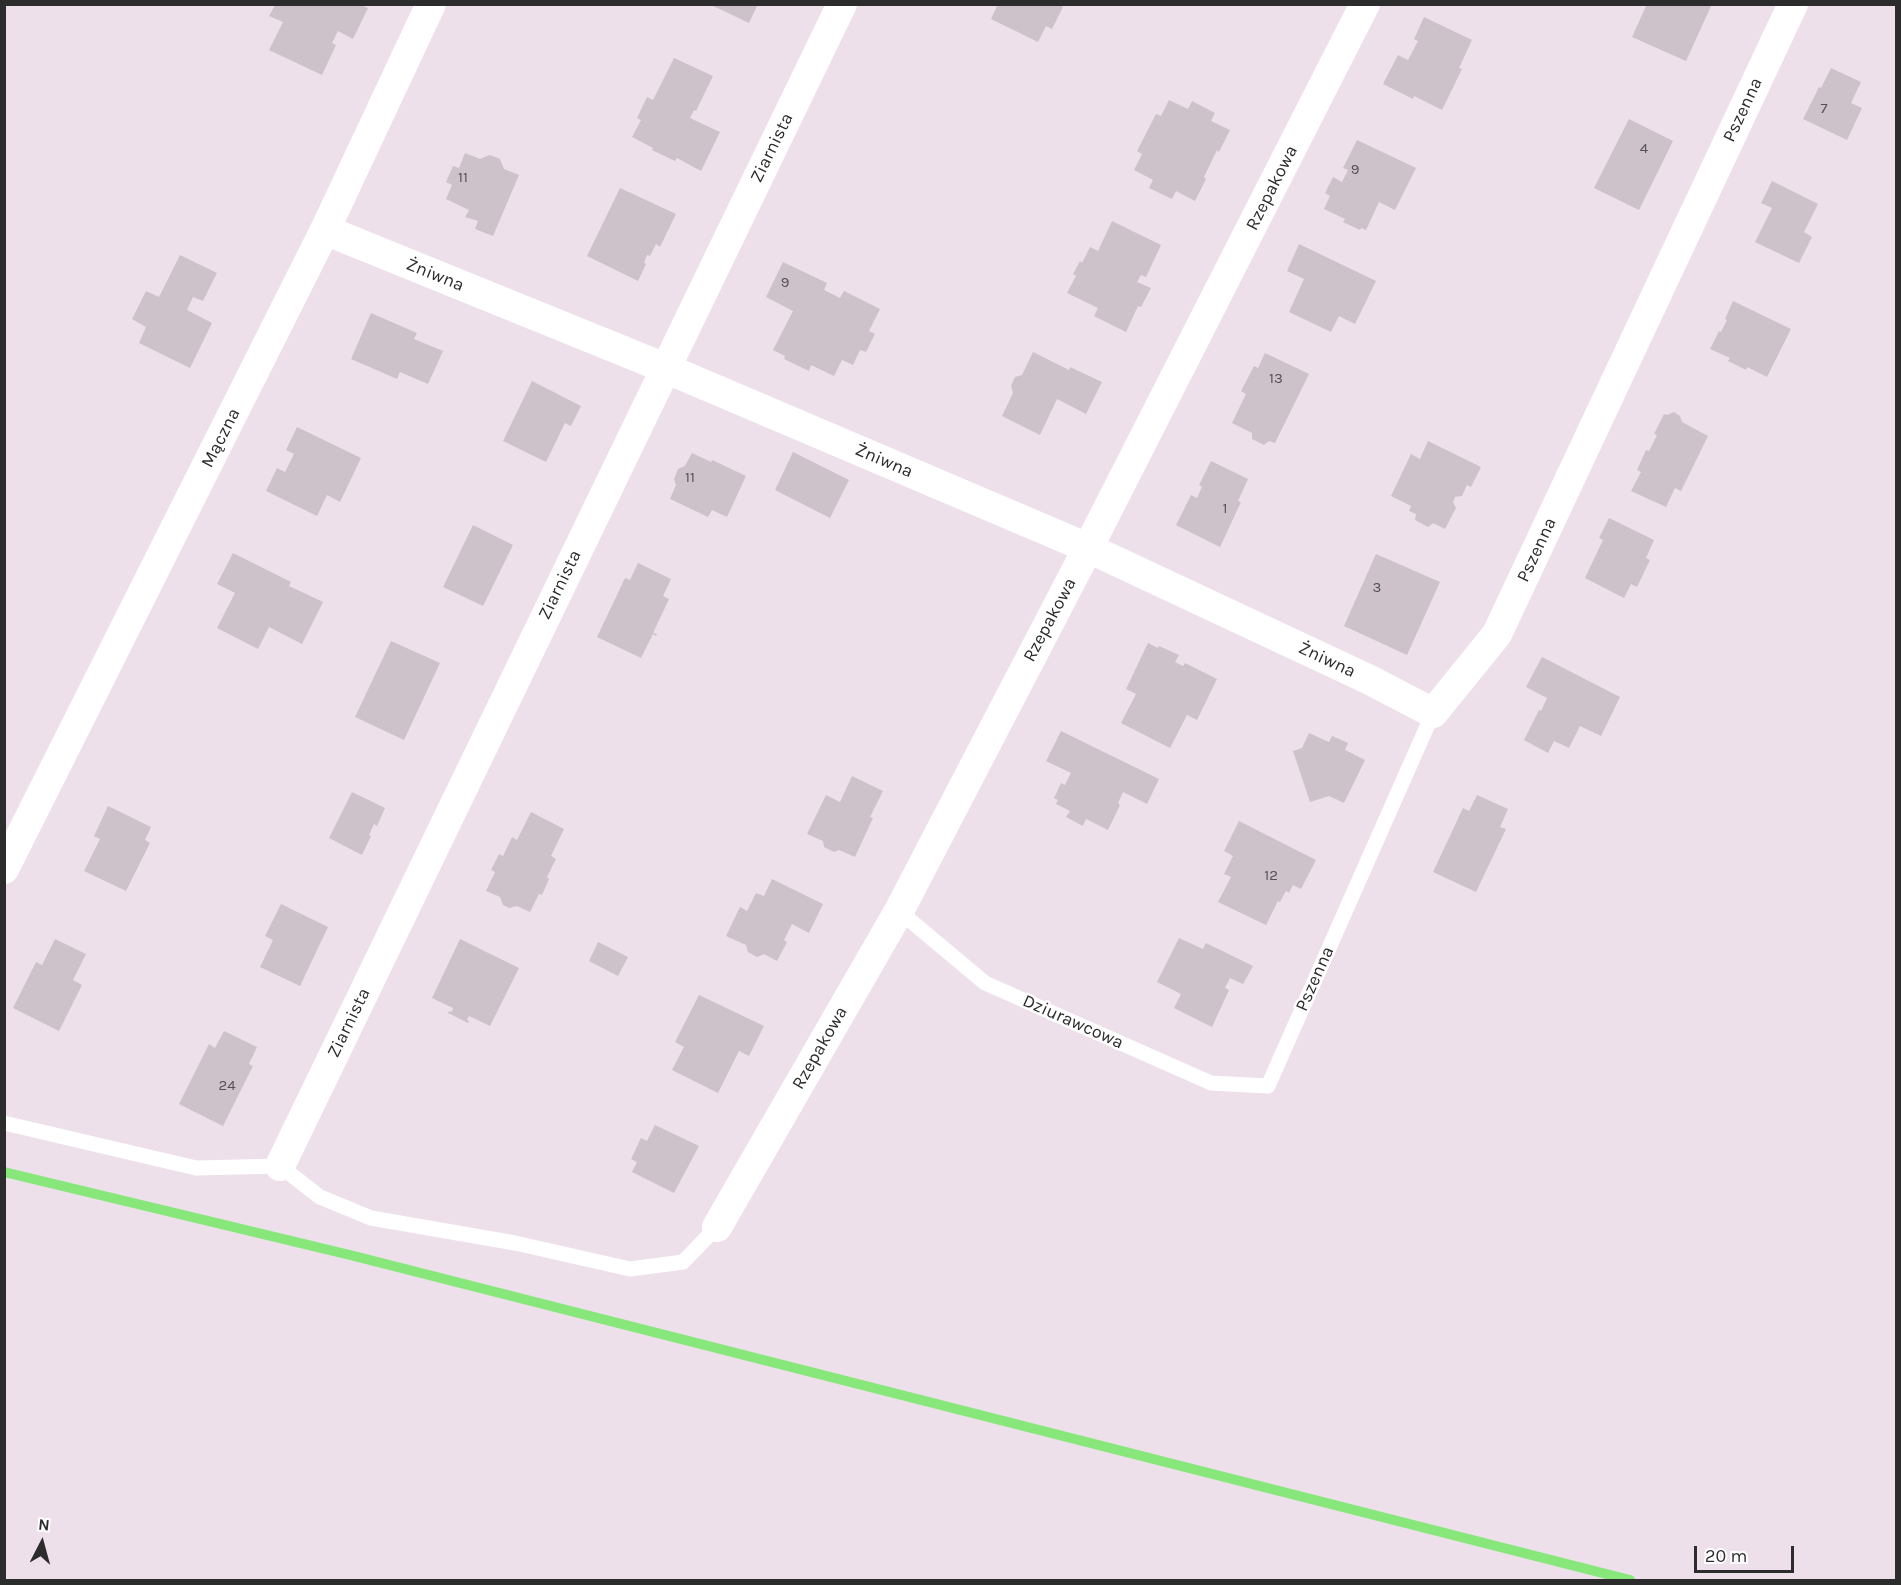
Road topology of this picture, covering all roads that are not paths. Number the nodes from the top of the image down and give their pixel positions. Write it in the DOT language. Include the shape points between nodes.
graph roads {
  1 [pos="431,4"];
  2 [pos="842,4"];
  3 [pos="1365,4"];
  4 [pos="1793,4"];
  5 [pos="326,230"];
  6 [pos="665,368"];
  7 [pos="1088,548"];
  8 [pos="1433,713"];
  9 [pos="4,869"];
  10 [pos="899,911"];
  11 [pos="1268,1086"];
  12 [pos="4,1124"];
  13 [pos="280,1166"];
  14 [pos="717,1227"];
  1 -- 5 [label="street, Mączna"];
  2 -- 6 [label="street, Ziarnista"];
  3 -- 7 [label="street, Rzepakowa"];
  4 -- 8 [label="street, Pszenna" via="1497,634"];
  5 -- 6 [label="street, Żniwna"];
  5 -- 9 [label="street, Mączna"];
  6 -- 7 [label="street, Żniwna"];
  6 -- 13 [label="street, Ziarnista"];
  7 -- 8 [label="street, Żniwna"];
  7 -- 10 [label="street, Rzepakowa"];
  8 -- 11 [label="lane, Pszenna"];
  10 -- 11 [label="lane, Dziurawcowa" via="985,983 1210,1083"];
  10 -- 14 [label="street, Rzepakowa"];
  12 -- 13 [label="lane" via="196,1168"];
  13 -- 14 [label="lane" via="320,1197 371,1218 515,1243 630,1269 683,1262"];
}
